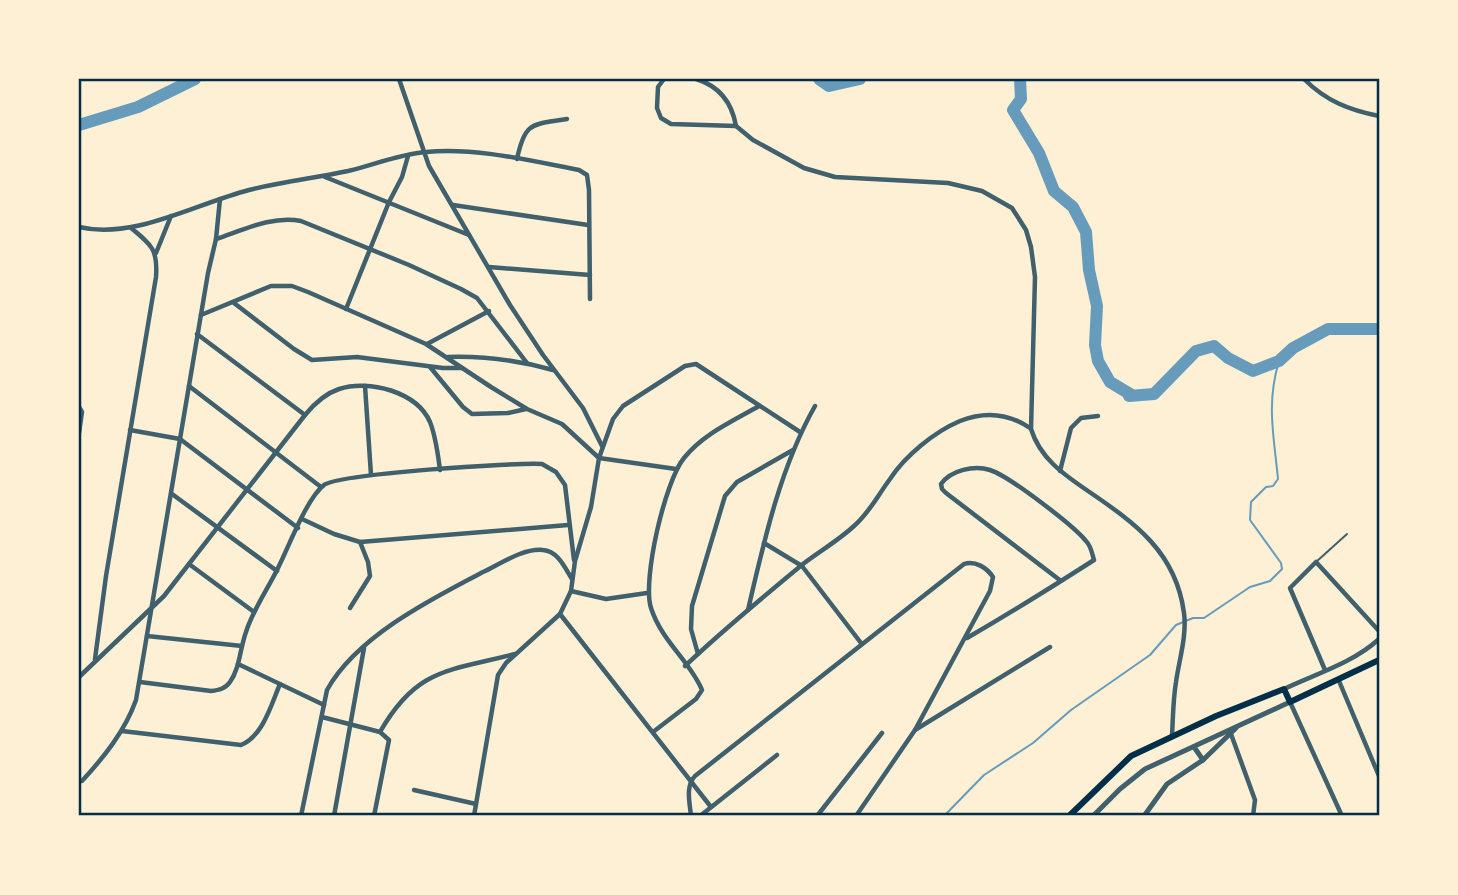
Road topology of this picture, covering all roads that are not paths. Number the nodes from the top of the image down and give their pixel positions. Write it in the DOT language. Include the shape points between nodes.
graph roads {
  1 [pos="399,79"];
  2 [pos="664,79"];
  3 [pos="696,79"];
  4 [pos="1304,79"];
  5 [pos="1379,116"];
  6 [pos="567,119"];
  7 [pos="736,127"];
  8 [pos="423,152"];
  9 [pos="408,156"];
  10 [pos="517,159"];
  11 [pos="324,176"];
  12 [pos="220,199"];
  13 [pos="389,202"];
  14 [pos="452,205"];
  15 [pos="171,215"];
  16 [pos="588,225"];
  17 [pos="79,227"];
  18 [pos="131,228"];
  19 [pos="471,236"];
  20 [pos="216,239"];
  21 [pos="370,250"];
  22 [pos="156,253"];
  23 [pos="488,267"];
  24 [pos="590,275"];
  25 [pos="590,299"];
  26 [pos="234,303"];
  27 [pos="346,309"];
  28 [pos="489,311"];
  29 [pos="201,315"];
  30 [pos="197,334"];
  31 [pos="426,344"];
  32 [pos="447,357"];
  33 [pos="527,363"];
  34 [pos="430,367"];
  35 [pos="463,368"];
  36 [pos="555,371"];
  37 [pos="189,385"];
  38 [pos="365,386"];
  39 [pos="759,405"];
  40 [pos="815,406"];
  41 [pos="79,407"];
  42 [pos="527,409"];
  43 [pos="305,415"];
  44 [pos="1098,416"];
  45 [pos="1031,429"];
  46 [pos="130,430"];
  47 [pos="800,432"];
  48 [pos="79,433"];
  49 [pos="180,439"];
  50 [pos="603,447"];
  51 [pos="793,450"];
  52 [pos="276,453"];
  53 [pos="599,458"];
  54 [pos="676,469"];
  55 [pos="440,470"];
  56 [pos="1060,471"];
  57 [pos="371,475"];
  58 [pos="321,487"];
  59 [pos="247,489"];
  60 [pos="172,494"];
  61 [pos="302,519"];
  62 [pos="568,525"];
  63 [pos="298,527"];
  64 [pos="217,528"];
  65 [pos="1347,534"];
  66 [pos="360,542"];
  67 [pos="764,543"];
  68 [pos="575,561"];
  69 [pos="1316,562"];
  70 [pos="189,564"];
  71 [pos="802,566"];
  72 [pos="277,571"];
  73 [pos="572,580"];
  74 [pos="1061,581"];
  75 [pos="571,591"];
  76 [pos="647,593"];
  77 [pos="350,608"];
  78 [pos="151,610"];
  79 [pos="748,611"];
  80 [pos="254,612"];
  81 [pos="561,614"];
  82 [pos="1379,631"];
  83 [pos="147,636"];
  84 [pos="966,638"];
  85 [pos="1379,639"];
  86 [pos="862,643"];
  87 [pos="242,646"];
  88 [pos="365,647"];
  89 [pos="1049,648"];
  90 [pos="516,653"];
  91 [pos="698,654"];
  92 [pos="95,660"];
  93 [pos="1379,660"];
  94 [pos="238,664"];
  95 [pos="685,666"];
  96 [pos="1325,670"];
  97 [pos="79,677"];
  98 [pos="1339,681"];
  99 [pos="140,682"];
  100 [pos="281,684"];
  101 [pos="1284,689"];
  102 [pos="1290,702"];
  103 [pos="324,705"];
  104 [pos="322,717"];
  105 [pos="351,725"];
  106 [pos="1239,726"];
  107 [pos="915,730"];
  108 [pos="122,731"];
  109 [pos="380,732"];
  110 [pos="653,732"];
  111 [pos="882,733"];
  112 [pos="1231,734"];
  113 [pos="1172,736"];
  114 [pos="1194,747"];
  115 [pos="777,755"];
  116 [pos="1203,760"];
  117 [pos="1379,776"];
  118 [pos="691,781"];
  119 [pos="80,782"];
  120 [pos="414,790"];
  121 [pos="476,804"];
  122 [pos="711,807"];
  123 [pos="286,816"];
  124 [pos="300,816"];
  125 [pos="334,816"];
  126 [pos="374,816"];
  127 [pos="474,816"];
  128 [pos="691,816"];
  129 [pos="701,816"];
  130 [pos="817,816"];
  131 [pos="856,816"];
  132 [pos="1069,816"];
  133 [pos="1093,816"];
  134 [pos="1144,816"];
  135 [pos="1253,816"];
  136 [pos="1342,816"];
  1 -- 8 [label="street"];
  2 -- 7 [label="street" via="656,97 659,115 665,121 681,126"];
  3 -- 7 [label="street" via="717,89 734,115"];
  4 -- 5 [label="street" via="1335,103"];
  6 -- 10 [label="street" via="527,129"];
  7 -- 45 [label="street" via="804,168 835,177 948,183 982,191 1012,208 1026,230 1035,278"];
  8 -- 9 [label="street"];
  8 -- 10 [label="street"];
  8 -- 14 [label="street"];
  9 -- 11 [label="street"];
  9 -- 13 [label="street"];
  10 -- 16 [label="street" via="582,171 588,178"];
  11 -- 12 [label="street"];
  11 -- 13 [label="street"];
  12 -- 15 [label="street"];
  12 -- 20 [label="street"];
  13 -- 19 [label="street"];
  13 -- 21 [label="street"];
  14 -- 16 [label="street"];
  14 -- 19 [label="street"];
  15 -- 18 [label="street"];
  15 -- 22 [label="street"];
  16 -- 24 [label="street"];
  17 -- 18 [label="street"];
  18 -- 22 [label="street"];
  19 -- 23 [label="street"];
  20 -- 21 [label="street" via="287,218"];
  20 -- 29 [label="street"];
  21 -- 27 [label="street"];
  21 -- 28 [label="street" via="461,289"];
  22 -- 46 [label="street"];
  23 -- 24 [label="street"];
  23 -- 36 [label="street"];
  24 -- 25 [label="street"];
  26 -- 27 [label="street" via="281,285"];
  26 -- 29 [label="street"];
  26 -- 34 [label="street" via="306,358 358,357"];
  27 -- 31 [label="street"];
  28 -- 31 [label="street"];
  28 -- 33 [label="street"];
  29 -- 30 [label="street"];
  30 -- 37 [label="street"];
  30 -- 43 [label="street"];
  31 -- 32 [label="street"];
  32 -- 33 [label="street"];
  32 -- 35 [label="street"];
  33 -- 36 [label="street"];
  34 -- 35 [label="street"];
  34 -- 42 [label="street" via="472,414"];
  35 -- 42 [label="street"];
  36 -- 50 [label="street" via="583,408"];
  37 -- 49 [label="street"];
  37 -- 52 [label="street"];
  38 -- 43 [label="street" via="340,388 316,402"];
  38 -- 55 [label="street" via="392,391 422,409 430,422"];
  38 -- 57 [label="street"];
  39 -- 47 [label="street"];
  39 -- 50 [label="street" via="696,364 685,366 623,406"];
  39 -- 54 [label="street" via="698,443"];
  40 -- 47 [label="street"];
  41 -- 48 [label="street"];
  42 -- 53 [label="street" via="562,424"];
  43 -- 52 [label="street"];
  44 -- 56 [label="street" via="1081,418 1071,428"];
  45 -- 56 [label="street" via="1037,447"];
  45 -- 71 [label="street" via="1002,414 947,428 897,469 856,524"];
  46 -- 49 [label="street"];
  46 -- 92 [label="street"];
  47 -- 51 [label="street"];
  49 -- 59 [label="street"];
  49 -- 60 [label="street"];
  50 -- 53 [label="street"];
  51 -- 67 [label="street"];
  51 -- 91 [label="street" via="737,482 725,496 692,606 691,629"];
  52 -- 58 [label="street"];
  52 -- 59 [label="street"];
  53 -- 54 [label="street"];
  53 -- 68 [label="street" via="591,508"];
  54 -- 76 [label="street" via="658,527"];
  55 -- 57 [label="street"];
  55 -- 62 [label="street" via="535,463 550,467 565,485"];
  56 -- 113 [label="street" via="1129,520 1169,563 1185,615"];
  57 -- 58 [label="street" via="334,480"];
  58 -- 61 [label="street"];
  59 -- 63 [label="street"];
  59 -- 64 [label="street"];
  60 -- 64 [label="street"];
  60 -- 78 [label="street"];
  61 -- 63 [label="street"];
  61 -- 66 [label="street"];
  62 -- 66 [label="street"];
  62 -- 68 [label="street"];
  63 -- 72 [label="street"];
  64 -- 70 [label="street"];
  64 -- 72 [label="street"];
  65 -- 69 [label="lane"];
  66 -- 77 [label="street" via="370,576"];
  67 -- 71 [label="street"];
  67 -- 79 [label="street"];
  68 -- 73 [label="street"];
  69 -- 82 [label="street"];
  69 -- 96 [label="street" via="1290,590"];
  70 -- 78 [label="street"];
  70 -- 80 [label="street"];
  71 -- 79 [label="street"];
  71 -- 86 [label="street"];
  72 -- 80 [label="street"];
  73 -- 75 [label="street"];
  73 -- 88 [label="street" via="555,555 533,551 442,594"];
  74 -- 74 [label="street" via="1094,561 1087,541 996,472 966,470 950,474 941,484 946,493"];
  74 -- 84 [label="street"];
  75 -- 76 [label="street" via="606,599"];
  75 -- 81 [label="street"];
  76 -- 95 [label="street" via="656,621"];
  78 -- 83 [label="street"];
  78 -- 92 [label="street"];
  79 -- 91 [label="street"];
  80 -- 87 [label="street"];
  81 -- 90 [label="street"];
  81 -- 110 [label="street"];
  83 -- 87 [label="street"];
  83 -- 99 [label="street"];
  84 -- 86 [label="street" via="993,581 991,574 971,562"];
  84 -- 107 [label="street"];
  85 -- 96 [label="street"];
  86 -- 118 [label="street"];
  87 -- 94 [label="street"];
  88 -- 103 [label="street" via="333,679"];
  88 -- 105 [label="street"];
  89 -- 107 [label="street"];
  90 -- 109 [label="street" via="460,666 425,681 401,701"];
  90 -- 121 [label="street" via="498,675"];
  91 -- 95 [label="street"];
  92 -- 97 [label="street"];
  93 -- 98 [label="main road"];
  94 -- 99 [label="street" via="231,681 219,690"];
  94 -- 100 [label="street"];
  95 -- 110 [label="street" via="702,692"];
  96 -- 101 [label="street"];
  98 -- 102 [label="main road"];
  98 -- 117 [label="street"];
  99 -- 108 [label="street"];
  100 -- 103 [label="street"];
  100 -- 108 [label="street" via="259,730 241,745"];
  101 -- 102 [label="main road"];
  101 -- 113 [label="main road"];
  102 -- 106 [label="street"];
  102 -- 136 [label="street"];
  103 -- 104 [label="street"];
  104 -- 105 [label="street"];
  104 -- 124 [label="street"];
  105 -- 109 [label="street"];
  105 -- 125 [label="street"];
  106 -- 112 [label="street"];
  106 -- 114 [label="street"];
  107 -- 131 [label="street"];
  108 -- 119 [label="street"];
  109 -- 126 [label="street" via="388,740 388,748"];
  110 -- 118 [label="street"];
  111 -- 130 [label="street"];
  112 -- 116 [label="street"];
  112 -- 135 [label="street" via="1255,800"];
  113 -- 132 [label="main road" via="1123,762"];
  114 -- 116 [label="street"];
  114 -- 133 [label="street" via="1145,769"];
  115 -- 122 [label="street"];
  116 -- 134 [label="street" via="1167,784"];
  118 -- 122 [label="street"];
  118 -- 128 [label="street"];
  120 -- 121 [label="street"];
  121 -- 127 [label="street"];
  122 -- 129 [label="street"];
  123 -- 124 [label="street"];
}
